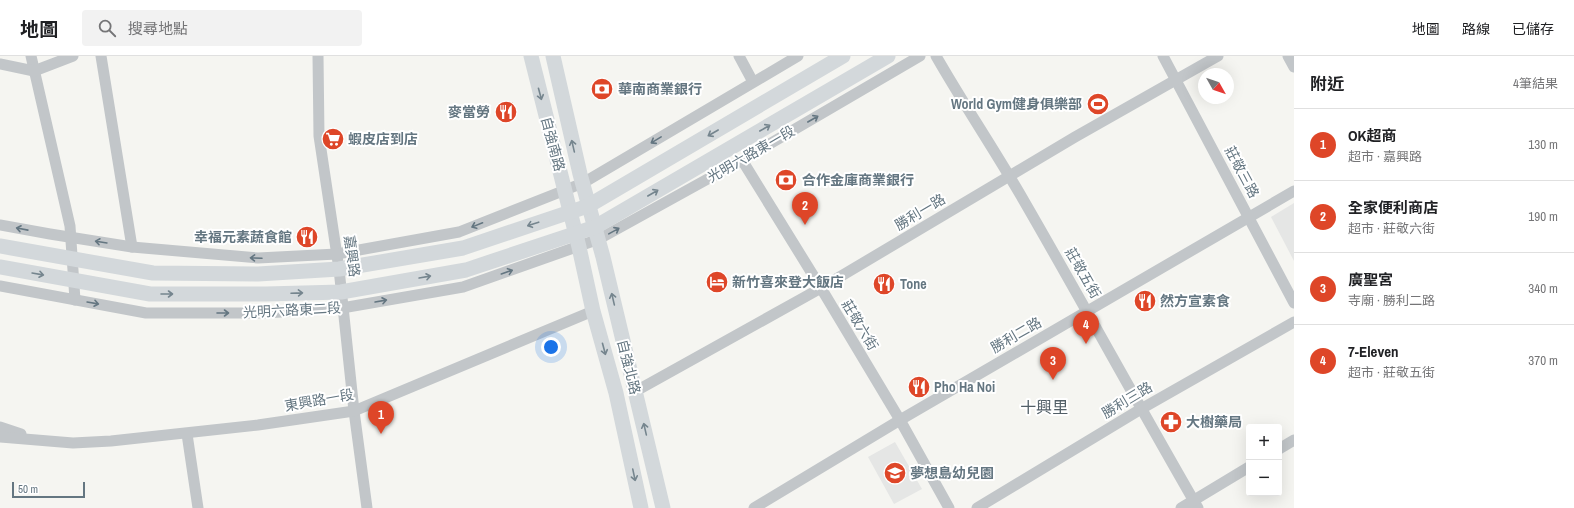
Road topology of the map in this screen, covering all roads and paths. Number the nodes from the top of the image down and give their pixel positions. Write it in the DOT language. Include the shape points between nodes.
graph roads {
  1 [pos="31,56"];
  2 [pos="73,56"];
  3 [pos="101,56"];
  4 [pos="318,56"];
  5 [pos="531,56"];
  6 [pos="553,56"];
  7 [pos="739,56"];
  8 [pos="798,56"];
  9 [pos="843,56"];
  10 [pos="888,56"];
  11 [pos="920,56"];
  12 [pos="936,56"];
  13 [pos="1163,56"];
  14 [pos="1218,56"];
  15 [pos="1288,56"];
  16 [pos="0,64"];
  17 [pos="1294,67"];
  18 [pos="34,71"];
  19 [pos="1176,79"];
  20 [pos="753,82"];
  21 [pos="742,160"];
  22 [pos="1009,176"];
  23 [pos="584,183"];
  24 [pos="565,190"];
  25 [pos="1294,190"];
  26 [pos="588,206"];
  27 [pos="570,212"];
  28 [pos="1249,216"];
  29 [pos="0,225"];
  30 [pos="574,233"];
  31 [pos="597,233"];
  32 [pos="71,238"];
  33 [pos="0,246"];
  34 [pos="132,247"];
  35 [pos="579,247"];
  36 [pos="337,254"];
  37 [pos="72,259"];
  38 [pos="0,266"];
  39 [pos="339,269"];
  40 [pos="74,280"];
  41 [pos="0,286"];
  42 [pos="821,288"];
  43 [pos="341,292"];
  44 [pos="75,300"];
  45 [pos="1294,303"];
  46 [pos="342,308"];
  47 [pos="593,311"];
  48 [pos="1088,311"];
  49 [pos="1294,322"];
  50 [pos="636,391"];
  51 [pos="1141,409"];
  52 [pos="354,411"];
  53 [pos="900,420"];
  54 [pos="0,427"];
  55 [pos="187,434"];
  56 [pos="0,437"];
  57 [pos="33,438"];
  58 [pos="1294,440"];
  59 [pos="1282,447"];
  60 [pos="1246,469"];
  61 [pos="1196,504"];
  62 [pos="198,508"];
  63 [pos="367,508"];
  64 [pos="641,508"];
  65 [pos="663,508"];
  66 [pos="754,508"];
  67 [pos="949,508"];
  68 [pos="977,508"];
  69 [pos="1181,508"];
  1 -- 18 [label="street"];
  2 -- 18 [label="street"];
  3 -- 34 [label="street"];
  4 -- 36 [label="street, 嘉興路" via="319,136"];
  5 -- 24 [label="main road, 自強南路, one-way"];
  23 -- 6 [label="main road, 自強南路, one-way"];
  7 -- 20 [label="street"];
  8 -- 20 [label="street"];
  9 -- 26 [label="main road, one-way"];
  31 -- 10 [label="main road, 光明六路東一段, one-way"];
  21 -- 11 [label="street, 光明六路東一段, one-way"];
  12 -- 22 [label="street, 莊敬五街"];
  13 -- 19 [label="street, 莊敬三路"];
  14 -- 19 [label="street, 勝利一路"];
  15 -- 17 [label="street"];
  16 -- 18 [label="street"];
  18 -- 32 [label="street"];
  19 -- 22 [label="street, 勝利一路"];
  19 -- 28 [label="street, 莊敬三路"];
  20 -- 23 [label="street, one-way"];
  31 -- 21 [label="street, 光明六路東一段, one-way"];
  21 -- 42 [label="street, 莊敬六街"];
  22 -- 42 [label="street, 勝利一路"];
  22 -- 48 [label="street, 莊敬五街"];
  23 -- 24 [label="street"];
  23 -- 26 [label="main road, 自強南路"];
  24 -- 27 [label="main road, 自強南路"];
  24 -- 36 [label="street, one-way" via="459,232"];
  25 -- 28 [label="street, 勝利二路"];
  26 -- 27 [label="main road"];
  26 -- 31 [label="main road, 自強南路"];
  27 -- 30 [label="main road, 自強南路"];
  27 -- 39 [label="main road, one-way" via="463,248"];
  28 -- 45 [label="street, 莊敬三路"];
  28 -- 48 [label="street, 勝利二路"];
  32 -- 29 [label="street, one-way"];
  30 -- 31 [label="main road, 光明六路東一段"];
  30 -- 35 [label="main road, 自強北路"];
  43 -- 30 [label="main road, 光明六路東二段, one-way" via="466,270"];
  31 -- 35 [label="street, 光明六路東一段"];
  50 -- 31 [label="main road, 自強北路, one-way"];
  34 -- 32 [label="street, one-way"];
  32 -- 37 [label="street"];
  33 -- 37 [label="main road"];
  36 -- 34 [label="street, one-way" via="258,258"];
  46 -- 35 [label="street, 光明六路東二段, one-way" via="463,287"];
  35 -- 47 [label="main road, 自強北路"];
  36 -- 39 [label="street, 嘉興路"];
  37 -- 39 [label="main road" via="153,273 258,274"];
  37 -- 40 [label="street"];
  38 -- 40 [label="main road, 光明六路東二段, one-way"];
  39 -- 43 [label="street, 嘉興路"];
  40 -- 43 [label="main road, 光明六路東二段, one-way" via="150,294"];
  40 -- 44 [label="street"];
  41 -- 44 [label="street, 光明六路東二段"];
  42 -- 50 [label="street, 勝利一路"];
  42 -- 53 [label="street, 莊敬六街"];
  43 -- 46 [label="street, 嘉興路"];
  44 -- 46 [label="street, 光明六路東二段, one-way" via="146,313 266,313"];
  46 -- 52 [label="street, 嘉興路"];
  47 -- 52 [label="street, 東興路一段"];
  47 -- 64 [label="main road, 自強北路, one-way" via="616,393"];
  48 -- 51 [label="street, 莊敬五街"];
  48 -- 53 [label="street, 勝利二路"];
  49 -- 51 [label="street, 勝利三路"];
  65 -- 50 [label="main road, 自強北路, one-way"];
  51 -- 61 [label="street, 莊敬五街"];
  51 -- 68 [label="street, 勝利三路"];
  52 -- 55 [label="street, 東興路一段"];
  52 -- 63 [label="street, 嘉興路"];
  53 -- 66 [label="street, 勝利二路"];
  53 -- 67 [label="street, 莊敬六街"];
  54 -- 57 [label="street, 東興路一段"];
  55 -- 57 [label="street, 東興路一段" via="77,443"];
  55 -- 62 [label="street"];
  56 -- 57 [label="street, 東興路一段"];
  58 -- 59 [label="street"];
  60 -- 61 [label="street"];
  61 -- 69 [label="street"];
}
